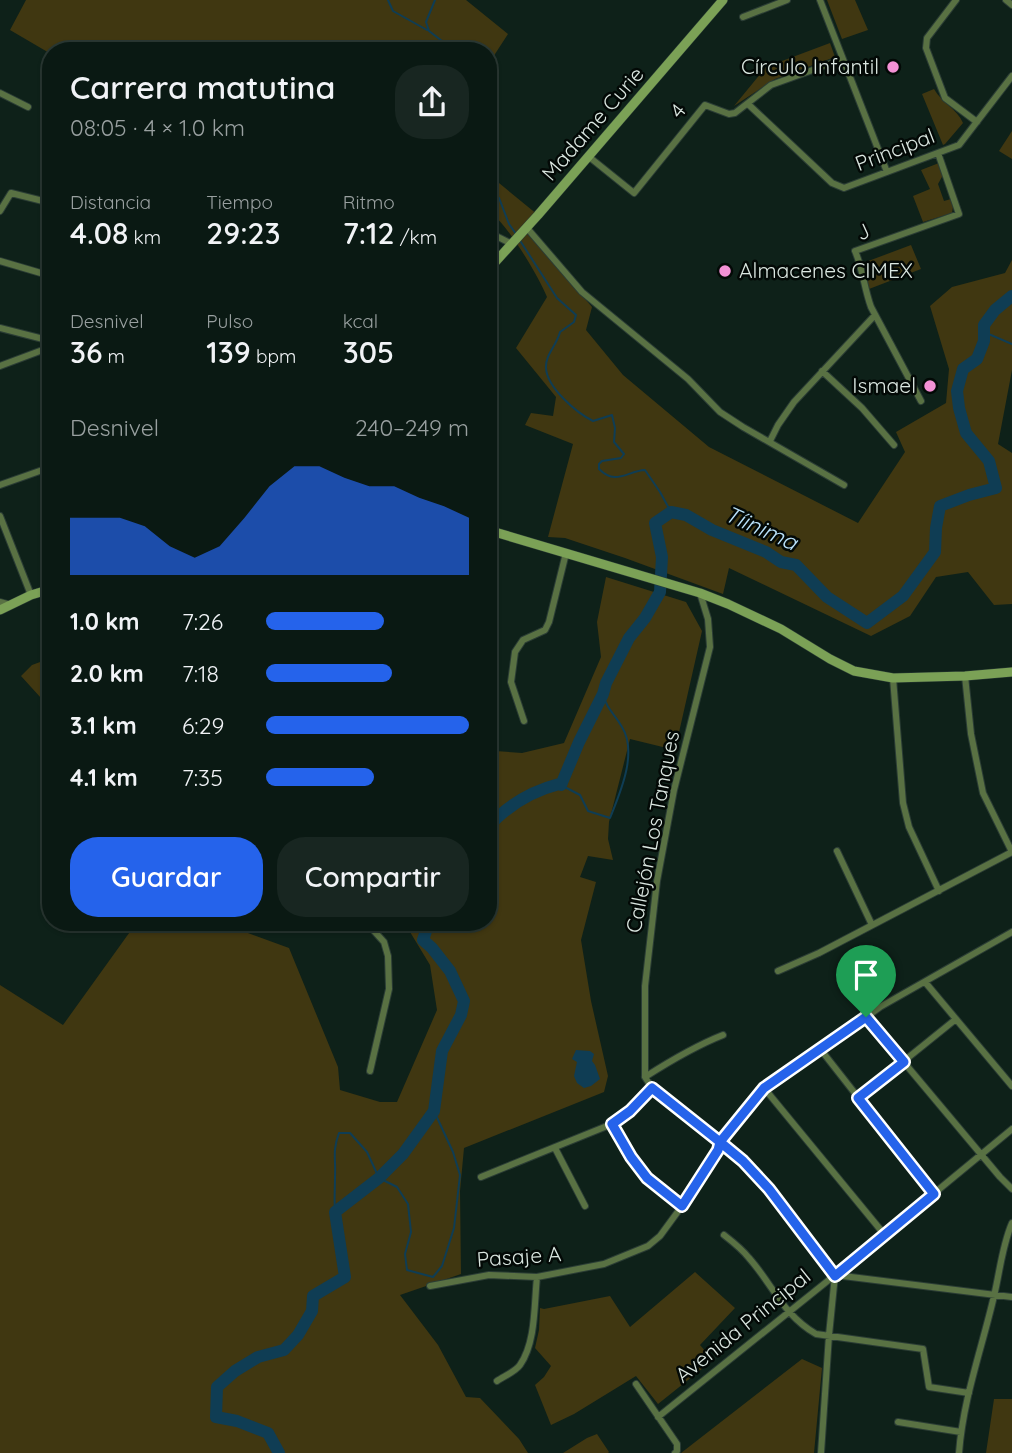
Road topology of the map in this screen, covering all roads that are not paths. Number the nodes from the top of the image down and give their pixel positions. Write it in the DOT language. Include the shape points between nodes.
graph roads {
  1 [pos="723,0"];
  2 [pos="787,0"];
  3 [pos="820,0"];
  4 [pos="956,0"];
  5 [pos="1006,0"];
  6 [pos="1012,5"];
  7 [pos="743,17"];
  8 [pos="843,58"];
  9 [pos="1012,76"];
  10 [pos="1,95"];
  11 [pos="748,104"];
  12 [pos="28,107"];
  13 [pos="977,122"];
  14 [pos="937,153"];
  15 [pos="588,156"];
  16 [pos="887,172"];
  17 [pos="42,200"];
  18 [pos="0,211"];
  19 [pos="497,233"];
  20 [pos="519,237"];
  21 [pos="0,261"];
  22 [pos="497,261"];
  23 [pos="42,273"];
  24 [pos="875,315"];
  25 [pos="0,328"];
  26 [pos="42,338"];
  27 [pos="42,354"];
  28 [pos="0,366"];
  29 [pos="822,371"];
  30 [pos="921,401"];
  31 [pos="770,441"];
  32 [pos="894,445"];
  33 [pos="42,470"];
  34 [pos="0,485"];
  35 [pos="844,485"];
  36 [pos="0,516"];
  37 [pos="497,533"];
  38 [pos="566,553"];
  39 [pos="42,592"];
  40 [pos="700,593"];
  41 [pos="31,595"];
  42 [pos="0,602"];
  43 [pos="10,605"];
  44 [pos="0,610"];
  45 [pos="1012,672"];
  46 [pos="965,676"];
  47 [pos="893,678"];
  48 [pos="524,721"];
  49 [pos="837,851"];
  50 [pos="1012,852"];
  51 [pos="939,891"];
  52 [pos="872,925"];
  53 [pos="374,931"];
  54 [pos="1012,932"];
  55 [pos="778,971"];
  56 [pos="925,982"];
  57 [pos="866,1017"];
  58 [pos="956,1019"];
  59 [pos="723,1035"];
  60 [pos="821,1050"];
  61 [pos="904,1062"];
  62 [pos="370,1071"];
  63 [pos="646,1079"];
  64 [pos="1012,1086"];
  65 [pos="652,1088"];
  66 [pos="764,1088"];
  67 [pos="858,1098"];
  68 [pos="612,1124"];
  69 [pos="1012,1129"];
  70 [pos="720,1142"];
  71 [pos="555,1148"];
  72 [pos="981,1155"];
  73 [pos="481,1177"];
  74 [pos="1012,1189"];
  75 [pos="934,1194"];
  76 [pos="585,1206"];
  77 [pos="682,1206"];
  78 [pos="1012,1223"];
  79 [pos="884,1234"];
  80 [pos="724,1235"];
  81 [pos="835,1276"];
  82 [pos="537,1278"];
  83 [pos="430,1286"];
  84 [pos="994,1295"];
  85 [pos="1012,1297"];
  86 [pos="788,1312"];
  87 [pos="829,1335"];
  88 [pos="497,1381"];
  89 [pos="636,1384"];
  90 [pos="969,1393"];
  91 [pos="658,1417"];
  92 [pos="898,1422"];
  93 [pos="961,1432"];
  94 [pos="675,1453"];
  95 [pos="821,1453"];
  96 [pos="959,1453"];
  1 -- 15 [label="main road, Madame Curie"];
  2 -- 7 [label="street"];
  3 -- 8 [label="street"];
  4 -- 13 [label="street" via="927,38 926,48 944,98"];
  5 -- 6 [label="street"];
  8 -- 11 [label="street, 4" via="771,85"];
  8 -- 16 [label="street"];
  9 -- 13 [label="street, Principal"];
  10 -- 12 [label="street"];
  11 -- 15 [label="street, 4" via="729,114 705,105 634,193"];
  11 -- 16 [label="street, Principal" via="832,184 844,188"];
  13 -- 14 [label="street, Principal" via="959,145"];
  14 -- 16 [label="street, Principal"];
  14 -- 24 [label="street, J" via="959,214 855,251"];
  15 -- 20 [label="main road, Madame Curie"];
  17 -- 18 [label="street" via="14,192"];
  19 -- 20 [label="street"];
  20 -- 22 [label="main road, Madame Curie"];
  20 -- 31 [label="street" via="688,379 720,412"];
  21 -- 23 [label="street"];
  24 -- 29 [label="street"];
  24 -- 30 [label="street"];
  25 -- 26 [label="street"];
  27 -- 28 [label="street"];
  29 -- 31 [label="street" via="794,402"];
  29 -- 32 [label="street"];
  31 -- 35 [label="street"];
  33 -- 34 [label="street"];
  36 -- 41 [label="street"];
  37 -- 38 [label="main road"];
  38 -- 40 [label="main road"];
  38 -- 48 [label="street" via="545,630 523,640 515,652 511,682"];
  39 -- 41 [label="main road"];
  40 -- 47 [label="main road" via="781,629 854,671"];
  40 -- 63 [label="street, Callejón Los Tanques" via="710,647 674,790 657,881 645,986"];
  41 -- 43 [label="main road"];
  42 -- 43 [label="street"];
  43 -- 44 [label="main road"];
  45 -- 46 [label="main road"];
  46 -- 47 [label="main road"];
  46 -- 50 [label="street" via="983,793"];
  47 -- 51 [label="street" via="903,803 909,827"];
  49 -- 52 [label="street"];
  50 -- 51 [label="street"];
  51 -- 52 [label="street"];
  52 -- 55 [label="street"];
  53 -- 62 [label="street" via="388,956 389,989"];
  54 -- 56 [label="street, Pasaje A"];
  56 -- 57 [label="street, Pasaje A"];
  56 -- 58 [label="street"];
  57 -- 60 [label="street, Pasaje A"];
  57 -- 61 [label="street"];
  58 -- 61 [label="street"];
  58 -- 64 [label="street"];
  59 -- 63 [label="street" via="673,1059"];
  60 -- 66 [label="street, Pasaje A"];
  60 -- 67 [label="street"];
  61 -- 67 [label="street"];
  61 -- 72 [label="street"];
  63 -- 65 [label="street"];
  65 -- 68 [label="street"];
  65 -- 70 [label="street"];
  66 -- 70 [label="street, Pasaje A"];
  66 -- 79 [label="street"];
  67 -- 75 [label="street"];
  68 -- 71 [label="street"];
  68 -- 77 [label="street" via="647,1178"];
  69 -- 72 [label="street, Avenida Principal"];
  70 -- 77 [label="street, Pasaje A"];
  70 -- 81 [label="street" via="769,1189"];
  71 -- 73 [label="street"];
  71 -- 76 [label="street"];
  72 -- 74 [label="street"];
  72 -- 75 [label="street, Avenida Principal"];
  75 -- 79 [label="street, Avenida Principal"];
  77 -- 82 [label="street, Pasaje A" via="648,1246 604,1264"];
  78 -- 84 [label="street"];
  79 -- 81 [label="street, Avenida Principal"];
  80 -- 86 [label="street" via="749,1257"];
  81 -- 84 [label="street"];
  81 -- 86 [label="street, Avenida Principal"];
  81 -- 87 [label="street"];
  82 -- 83 [label="street, Pasaje A" via="489,1275"];
  82 -- 88 [label="street" via="528,1349 519,1367"];
  84 -- 85 [label="street"];
  84 -- 90 [label="street"];
  86 -- 87 [label="street" via="816,1334"];
  86 -- 91 [label="street, Avenida Principal"];
  87 -- 90 [label="street" via="923,1349 929,1387"];
  87 -- 95 [label="street"];
  89 -- 91 [label="street"];
  90 -- 93 [label="street"];
  91 -- 94 [label="street" via="677,1444"];
  92 -- 93 [label="street"];
  93 -- 96 [label="street"];
}
